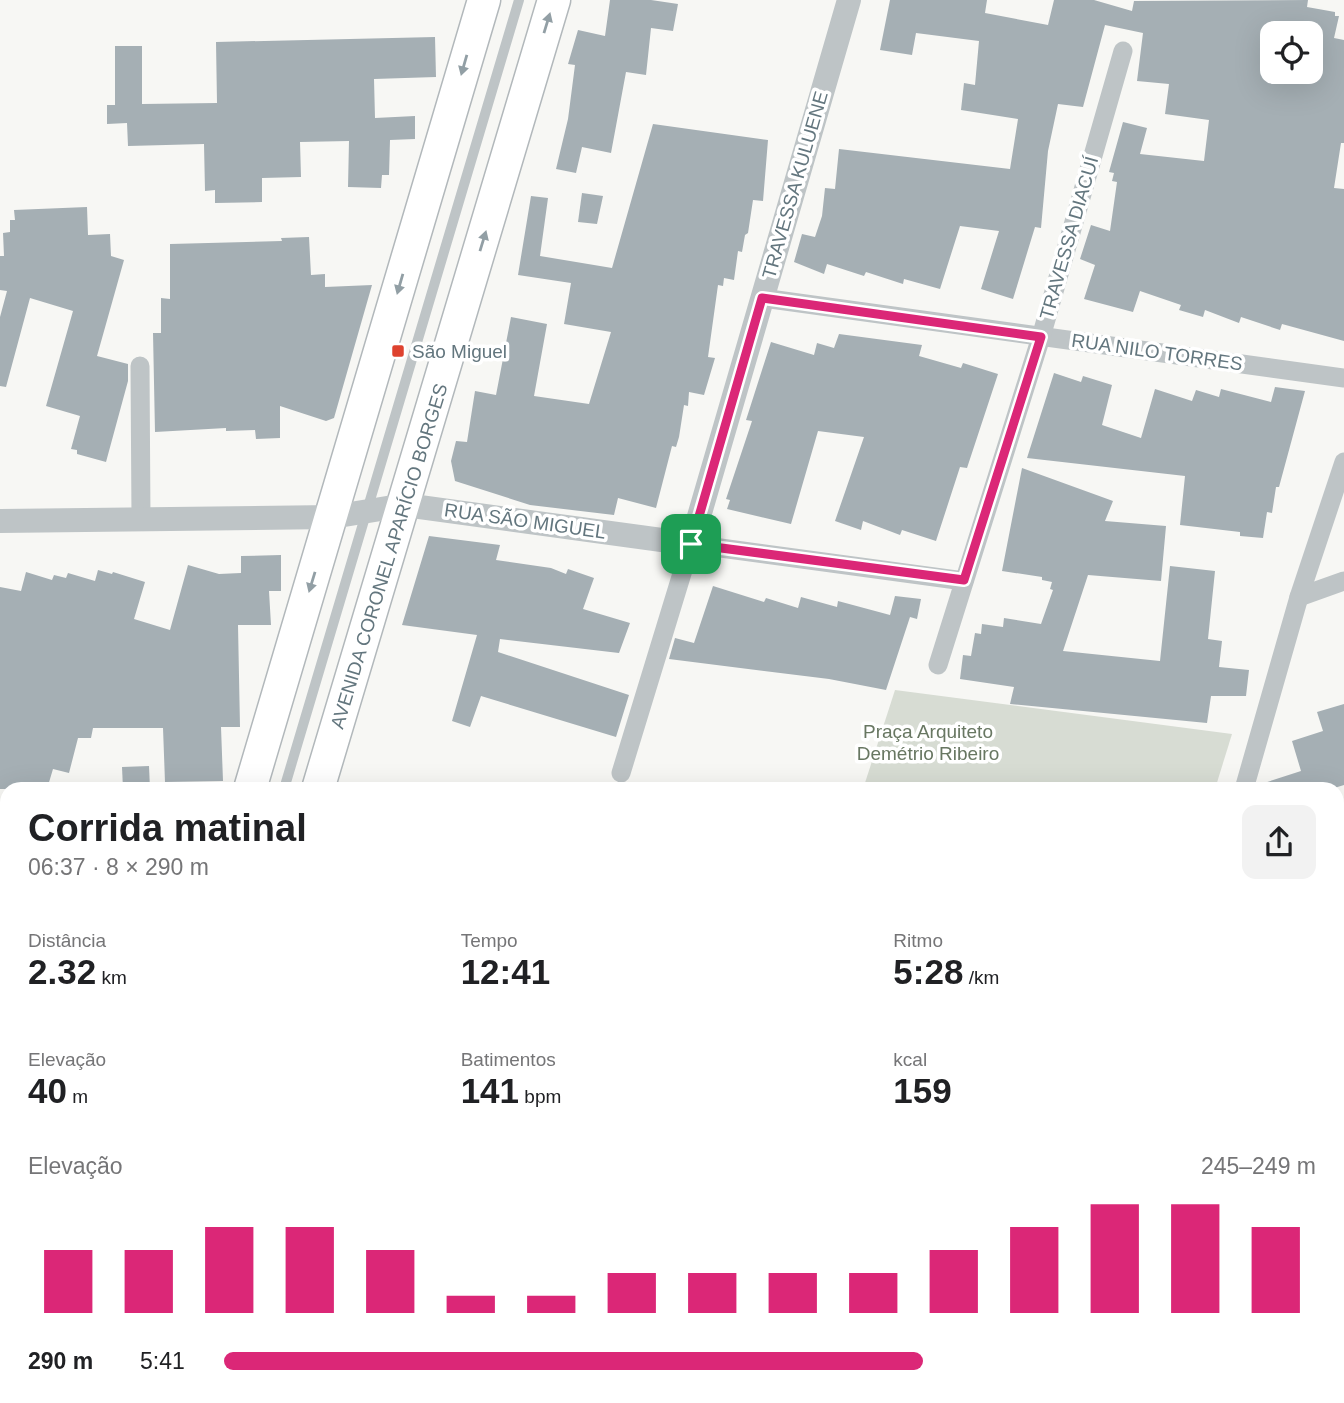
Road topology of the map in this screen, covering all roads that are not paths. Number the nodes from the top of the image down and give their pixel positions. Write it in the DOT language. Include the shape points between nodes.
graph roads {
  1 [pos="484,0"];
  2 [pos="519,0"];
  3 [pos="554,0"];
  4 [pos="849,0"];
  5 [pos="1123,51"];
  6 [pos="762,298"];
  7 [pos="1041,337"];
  8 [pos="140,366"];
  9 [pos="1344,378"];
  10 [pos="1344,462"];
  11 [pos="405,505"];
  12 [pos="368,511"];
  13 [pos="332,516"];
  14 [pos="141,519"];
  15 [pos="0,521"];
  16 [pos="691,544"];
  17 [pos="964,580"];
  18 [pos="1344,581"];
  19 [pos="1298,597"];
  20 [pos="937,665"];
  21 [pos="621,773"];
  22 [pos="252,782"];
  23 [pos="286,782"];
  24 [pos="320,782"];
  25 [pos="1246,782"];
  1 -- 13 [label="main road, one-way"];
  2 -- 12 [label="lane"];
  11 -- 3 [label="main road, AVENIDA CORONEL APARÍCIO BORGES, one-way"];
  4 -- 6 [label="street, TRAVESSA KULUENE"];
  5 -- 7 [label="street, TRAVESSA DIACUÍ"];
  6 -- 7 [label="street, RUA NILO TORRES"];
  6 -- 16 [label="street, TRAVESSA KULUENE"];
  7 -- 9 [label="street, RUA NILO TORRES"];
  7 -- 17 [label="street, TRAVESSA DIACUÍ"];
  8 -- 14 [label="street"];
  10 -- 19 [label="street"];
  11 -- 12 [label="street, RUA SÃO MIGUEL"];
  11 -- 16 [label="street, RUA SÃO MIGUEL"];
  11 -- 24 [label="main road, AVENIDA CORONEL APARÍCIO BORGES"];
  12 -- 13 [label="street, RUA SÃO MIGUEL"];
  12 -- 23 [label="lane"];
  13 -- 14 [label="street, RUA SÃO MIGUEL"];
  13 -- 22 [label="main road, one-way"];
  14 -- 15 [label="street, RUA SÃO MIGUEL"];
  16 -- 17 [label="street, RUA SÃO MIGUEL"];
  16 -- 21 [label="street, TRAVESSA KULUENE"];
  17 -- 20 [label="street, TRAVESSA DIACUÍ"];
  18 -- 19 [label="street"];
  19 -- 25 [label="street"];
}
